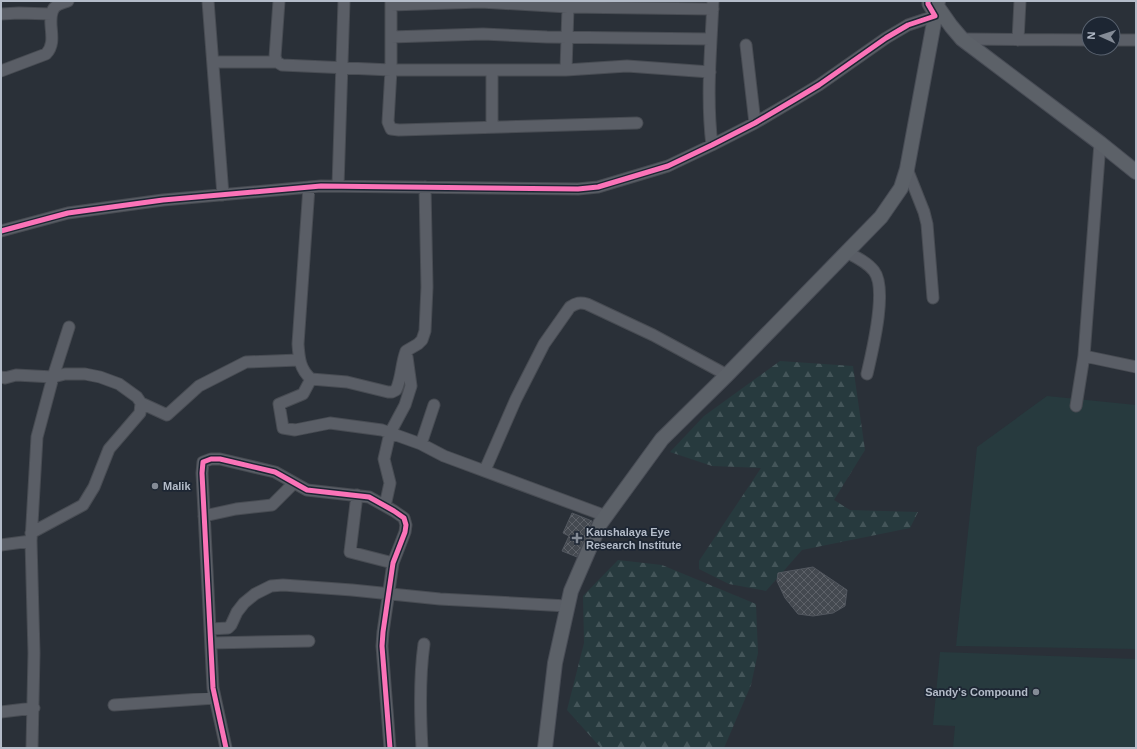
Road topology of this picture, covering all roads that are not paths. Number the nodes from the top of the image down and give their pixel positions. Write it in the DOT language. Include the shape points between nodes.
graph roads {
  1 [pos="68,1"];
  2 [pos="208,1"];
  3 [pos="279,1"];
  4 [pos="344,1"];
  5 [pos="1020,1"];
  6 [pos="391,3"];
  7 [pos="561,5"];
  8 [pos="713,5"];
  9 [pos="934,5"];
  10 [pos="1,14"];
  11 [pos="51,14"];
  12 [pos="391,37"];
  13 [pos="567,37"];
  14 [pos="711,38"];
  15 [pos="962,39"];
  16 [pos="1018,40"];
  17 [pos="1081,40"];
  18 [pos="1121,40"];
  19 [pos="1136,40"];
  20 [pos="746,45"];
  21 [pos="213,62"];
  22 [pos="277,62"];
  23 [pos="342,67"];
  24 [pos="391,70"];
  25 [pos="492,70"];
  26 [pos="566,70"];
  27 [pos="1,71"];
  28 [pos="710,72"];
  29 [pos="637,123"];
  30 [pos="755,123"];
  31 [pos="492,127"];
  32 [pos="1100,143"];
  33 [pos="712,145"];
  34 [pos="907,169"];
  35 [pos="1136,172"];
  36 [pos="338,186"];
  37 [pos="309,187"];
  38 [pos="426,187"];
  39 [pos="223,194"];
  40 [pos="1,231"];
  41 [pos="846,252"];
  42 [pos="933,298"];
  43 [pos="68,327"];
  44 [pos="406,351"];
  45 [pos="1084,356"];
  46 [pos="299,360"];
  47 [pos="1136,367"];
  48 [pos="867,374"];
  49 [pos="727,375"];
  50 [pos="1,377"];
  51 [pos="52,377"];
  52 [pos="311,380"];
  53 [pos="141,403"];
  54 [pos="434,405"];
  55 [pos="1076,406"];
  56 [pos="390,433"];
  57 [pos="421,444"];
  58 [pos="484,470"];
  59 [pos="294,483"];
  60 [pos="357,495"];
  61 [pos="385,506"];
  62 [pos="204,516"];
  63 [pos="606,516"];
  64 [pos="31,537"];
  65 [pos="1,545"];
  66 [pos="393,563"];
  67 [pos="388,595"];
  68 [pos="567,606"];
  69 [pos="210,629"];
  70 [pos="309,641"];
  71 [pos="211,643"];
  72 [pos="424,644"];
  73 [pos="215,698"];
  74 [pos="114,705"];
  75 [pos="34,708"];
  76 [pos="1,712"];
  77 [pos="32,748"];
  78 [pos="226,748"];
  79 [pos="390,748"];
  80 [pos="422,748"];
  81 [pos="545,748"];
  1 -- 11 [label="street" via="54,8"];
  2 -- 21 [label="street"];
  3 -- 22 [label="street" via="275,56"];
  4 -- 23 [label="street"];
  5 -- 16 [label="street"];
  6 -- 7 [label="street" via="481,2"];
  6 -- 12 [label="street"];
  7 -- 8 [label="street"];
  7 -- 13 [label="street"];
  8 -- 14 [label="street"];
  9 -- 15 [label="main road"];
  9 -- 30 [label="street" via="908,26 886,38 819,85"];
  9 -- 34 [label="main road"];
  10 -- 11 [label="street"];
  11 -- 27 [label="street" via="50,50 46,54"];
  12 -- 13 [label="street" via="483,34"];
  12 -- 24 [label="street"];
  13 -- 14 [label="street"];
  13 -- 26 [label="street"];
  14 -- 28 [label="street"];
  15 -- 16 [label="street"];
  15 -- 32 [label="main road"];
  16 -- 17 [label="street"];
  18 -- 19 [label="street"];
  20 -- 30 [label="street"];
  21 -- 22 [label="street"];
  21 -- 39 [label="street"];
  22 -- 23 [label="street" via="282,65"];
  23 -- 24 [label="street"];
  23 -- 36 [label="street"];
  24 -- 25 [label="street"];
  24 -- 31 [label="street" via="388,122 391,129"];
  25 -- 26 [label="street"];
  25 -- 31 [label="street"];
  26 -- 28 [label="street" via="627,66"];
  28 -- 33 [label="street"];
  29 -- 31 [label="street"];
  30 -- 33 [label="street"];
  32 -- 35 [label="main road"];
  32 -- 45 [label="street"];
  33 -- 38 [label="street" via="668,166 598,187"];
  34 -- 41 [label="main road" via="901,188 881,216"];
  34 -- 42 [label="street" via="927,224"];
  36 -- 37 [label="street"];
  36 -- 38 [label="street"];
  37 -- 39 [label="street"];
  37 -- 46 [label="street"];
  38 -- 44 [label="street" via="425,331 422,340"];
  39 -- 40 [label="street" via="68,214"];
  41 -- 48 [label="street" via="868,264 878,278 878,320"];
  41 -- 49 [label="main road"];
  43 -- 51 [label="street"];
  44 -- 52 [label="street" via="399,383 392,392 346,382"];
  44 -- 56 [label="street" via="411,386 405,405"];
  45 -- 47 [label="street"];
  45 -- 55 [label="street"];
  46 -- 52 [label="street"];
  46 -- 53 [label="street" via="246,362 199,386 167,415"];
  49 -- 58 [label="street" via="626,322 587,304 576,303 544,344"];
  49 -- 63 [label="main road" via="662,439"];
  50 -- 51 [label="street"];
  51 -- 53 [label="street" via="85,374 100,377 119,384"];
  51 -- 64 [label="street" via="37,437"];
  52 -- 56 [label="street" via="303,394 279,404 283,428 295,430 330,423"];
  53 -- 64 [label="street" via="140,413 109,450 94,488 83,505"];
  54 -- 57 [label="street"];
  56 -- 57 [label="street"];
  56 -- 61 [label="street" via="384,459 390,483"];
  57 -- 58 [label="street" via="444,456"];
  58 -- 63 [label="street"];
  59 -- 60 [label="street" via="314,492"];
  59 -- 62 [label="street" via="272,505"];
  59 -- 62 [label="street" via="263,468 220,459 206,460 203,462 202,473"];
  60 -- 61 [label="street" via="369,497"];
  60 -- 66 [label="street" via="350,552"];
  61 -- 66 [label="street" via="404,518 406,525"];
  62 -- 69 [label="street"];
  63 -- 68 [label="main road" via="570,591"];
  64 -- 65 [label="street"];
  64 -- 75 [label="street"];
  66 -- 67 [label="street"];
  67 -- 68 [label="street"];
  67 -- 69 [label="street" via="352,590 271,586 244,603 228,628"];
  67 -- 79 [label="street" via="382,646"];
  68 -- 81 [label="main road" via="555,663"];
  69 -- 71 [label="street"];
  70 -- 71 [label="street"];
  71 -- 73 [label="street"];
  72 -- 80 [label="street" via="420,672"];
  73 -- 74 [label="street"];
  73 -- 78 [label="street"];
  75 -- 76 [label="street"];
  75 -- 77 [label="street"];
}
